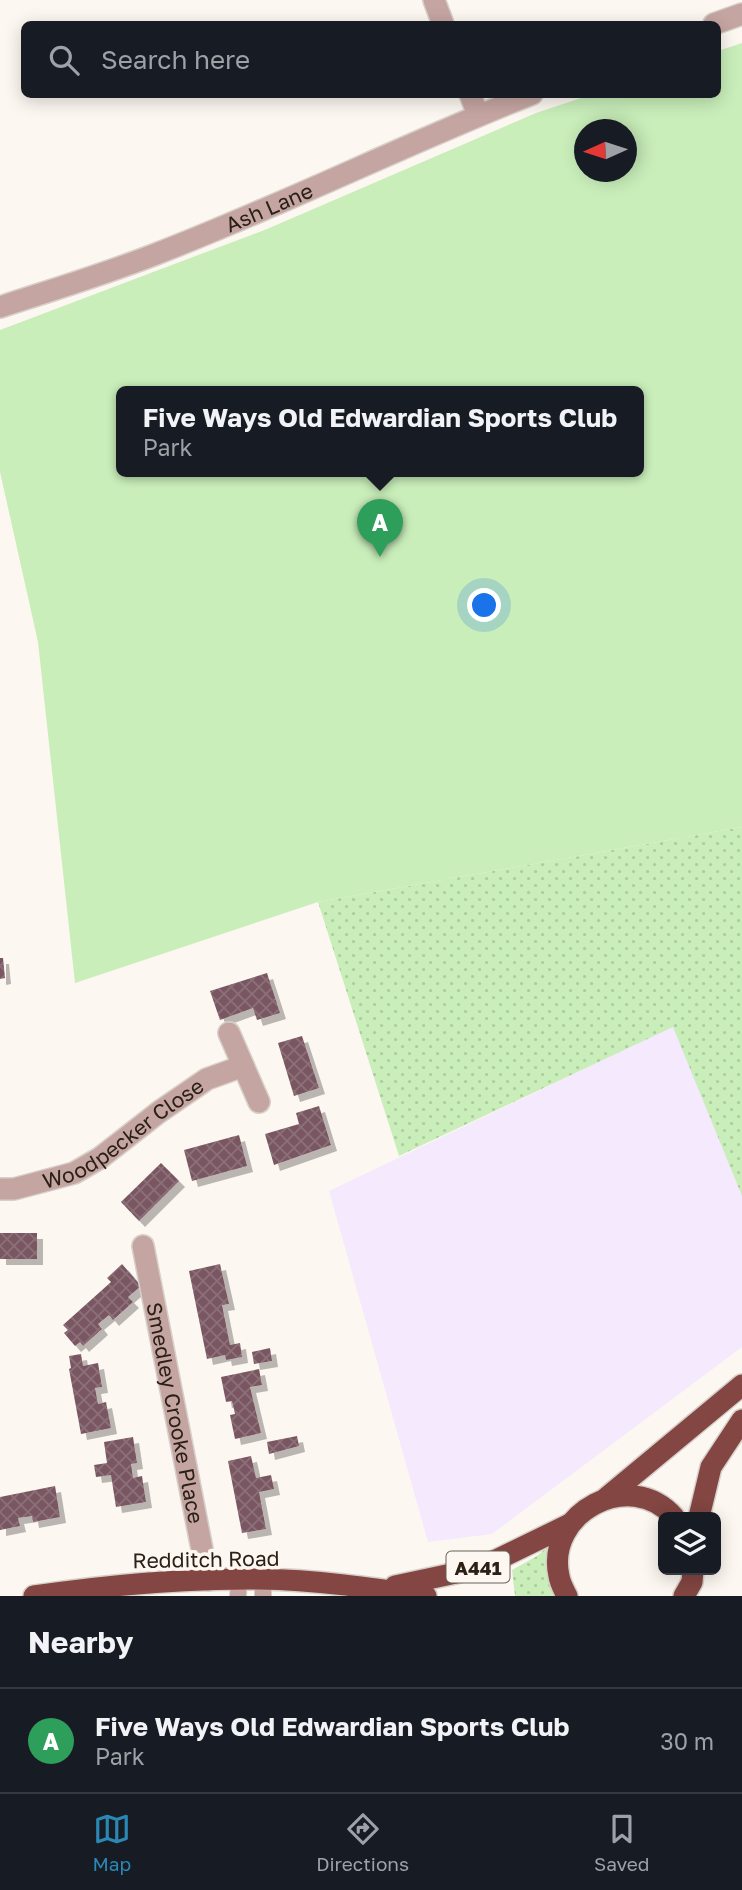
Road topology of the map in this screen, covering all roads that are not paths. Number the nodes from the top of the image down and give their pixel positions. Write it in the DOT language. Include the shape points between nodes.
graph roads {
  1 [pos="434,0"];
  2 [pos="742,14"];
  3 [pos="442,21"];
  4 [pos="721,22"];
  5 [pos="472,98"];
  6 [pos="522,98"];
  7 [pos="478,115"];
  8 [pos="0,307"];
  9 [pos="229,1033"];
  10 [pos="243,1066"];
  11 [pos="260,1101"];
  12 [pos="0,1189"];
  13 [pos="143,1246"];
  14 [pos="742,1385"];
  15 [pos="742,1420"];
  16 [pos="606,1498"];
  17 [pos="670,1512"];
  18 [pos="700,1512"];
  19 [pos="570,1524"];
  20 [pos="693,1575"];
  21 [pos="208,1580"];
  22 [pos="238,1588"];
  23 [pos="263,1588"];
  24 [pos="379,1589"];
  25 [pos="34,1596"];
  26 [pos="426,1596"];
  27 [pos="567,1596"];
  28 [pos="684,1596"];
  1 -- 3 [label="street"];
  2 -- 4 [label="street"];
  5 -- 7 [label="street"];
  6 -- 7 [label="street, Ash Lane"];
  7 -- 8 [label="street, Ash Lane" via="155,254"];
  9 -- 10 [label="street"];
  10 -- 11 [label="street"];
  10 -- 12 [label="street, Woodpecker Close" via="207,1079 74,1173"];
  13 -- 21 [label="street, Smedley Crooke Place"];
  14 -- 16 [label="highway, Redditch Road"];
  15 -- 18 [label="highway" via="711,1467"];
  16 -- 17 [label="highway" via="632,1495"];
  16 -- 19 [label="highway, Redditch Road" via="586,1508"];
  19 -- 24 [label="highway, Redditch Road / A441" via="488,1564"];
  19 -- 27 [label="highway" via="558,1551 558,1575"];
  20 -- 28 [label="highway"];
  21 -- 22 [label="highway, Redditch Road / A441"];
  21 -- 25 [label="highway, Redditch Road / A441" via="100,1586"];
  22 -- 23 [label="highway, Redditch Road / A441"];
  23 -- 24 [label="highway, Redditch Road / A441"];
  24 -- 26 [label="highway, Redditch Road / A441"];
}
